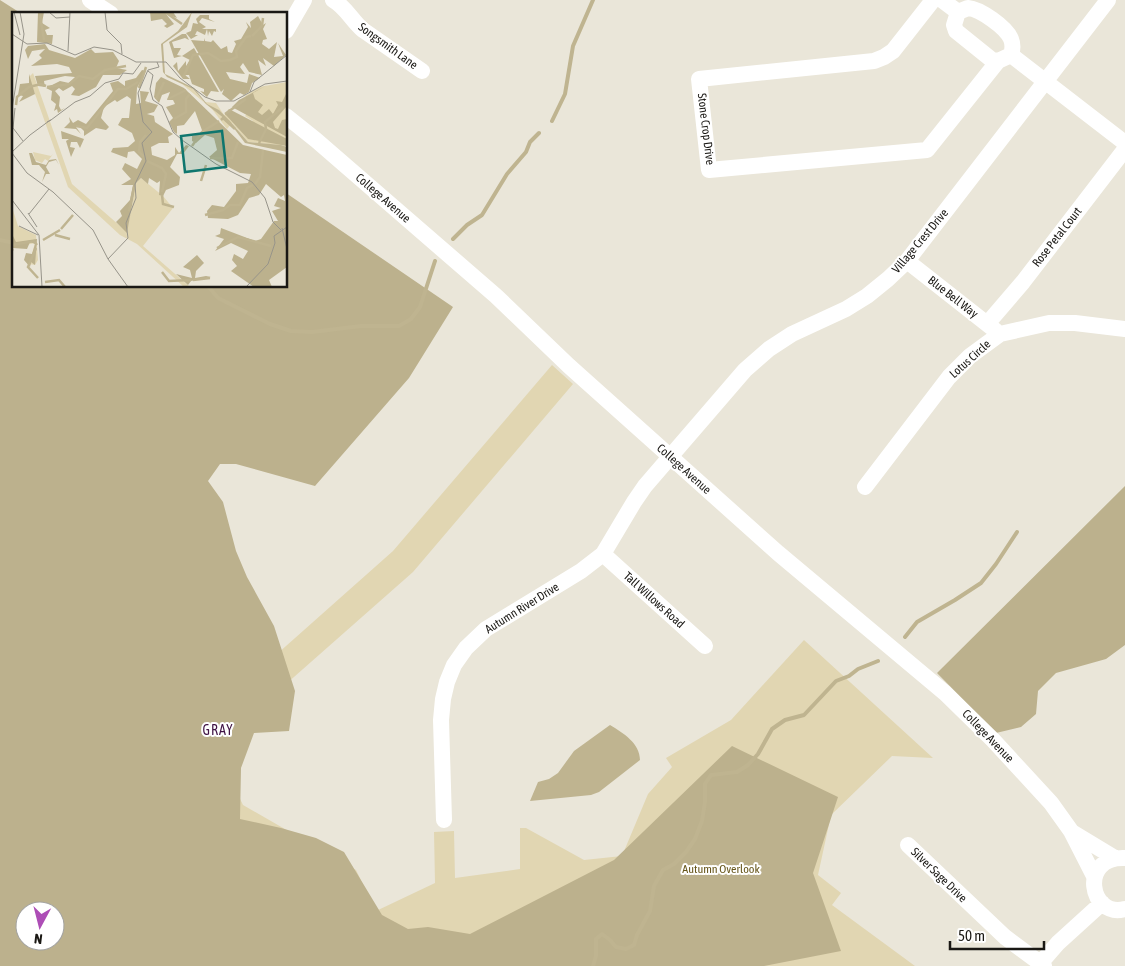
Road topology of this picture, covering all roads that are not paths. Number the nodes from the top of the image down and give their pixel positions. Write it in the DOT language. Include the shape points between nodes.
graph roads {
  1 [pos="90,0"];
  2 [pos="304,0"];
  3 [pos="333,0"];
  4 [pos="933,0"];
  5 [pos="942,0"];
  6 [pos="1108,0"];
  7 [pos="966,7"];
  8 [pos="108,12"];
  9 [pos="288,28"];
  10 [pos="1004,58"];
  11 [pos="422,71"];
  12 [pos="1046,81"];
  13 [pos="288,118"];
  14 [pos="1125,143"];
  15 [pos="1125,149"];
  16 [pos="907,261"];
  17 [pos="994,329"];
  18 [pos="1125,329"];
  19 [pos="671,457"];
  20 [pos="865,487"];
  21 [pos="603,554"];
  22 [pos="704,646"];
  23 [pos="444,820"];
  24 [pos="1071,831"];
  25 [pos="908,845"];
  26 [pos="1120,858"];
  27 [pos="1094,876"];
  28 [pos="1102,903"];
  29 [pos="1124,911"];
  30 [pos="1040,965"];
  1 -- 8 [label="street"];
  2 -- 9 [label="street"];
  3 -- 11 [label="street, Songsmith Lane" via="345,9 355,24"];
  4 -- 10 [label="street, Stone Crop Drive" via="893,51 879,59 699,79 710,170 927,150"];
  5 -- 7 [label="street"];
  6 -- 12 [label="street, Village Crest Drive"];
  7 -- 10 [label="street" via="980,11 1007,32 1013,49"];
  7 -- 10 [label="street" via="954,25 956,31 987,57"];
  10 -- 12 [label="street"];
  12 -- 14 [label="street"];
  12 -- 16 [label="street, Village Crest Drive"];
  13 -- 19 [label="street, College Avenue" via="489,290"];
  15 -- 17 [label="street, Rose Petal Court" via="1023,282"];
  16 -- 17 [label="street, Blue Bell Way"];
  16 -- 19 [label="street, Village Crest Drive" via="867,296 769,349 745,370"];
  17 -- 18 [label="street, Lotus Circle" via="1049,322"];
  17 -- 20 [label="street, Lotus Circle" via="949,377"];
  19 -- 21 [label="street, Autumn River Drive" via="634,502"];
  19 -- 24 [label="street, College Avenue" via="778,553 945,693 1000,747 1051,803"];
  21 -- 22 [label="street, Tall Willows Road"];
  21 -- 23 [label="street, Autumn River Drive" via="486,629 466,648 454,666 445,690 441,720"];
  24 -- 26 [label="street, College Avenue"];
  24 -- 27 [label="street, College Avenue"];
  25 -- 30 [label="street, Silver Sage Drive" via="985,919"];
  26 -- 27 [label="street, College Avenue" via="1106,861"];
  27 -- 28 [label="street, College Avenue" via="1094,892"];
  28 -- 29 [label="street" via="1112,910"];
  28 -- 30 [label="street"];
}
